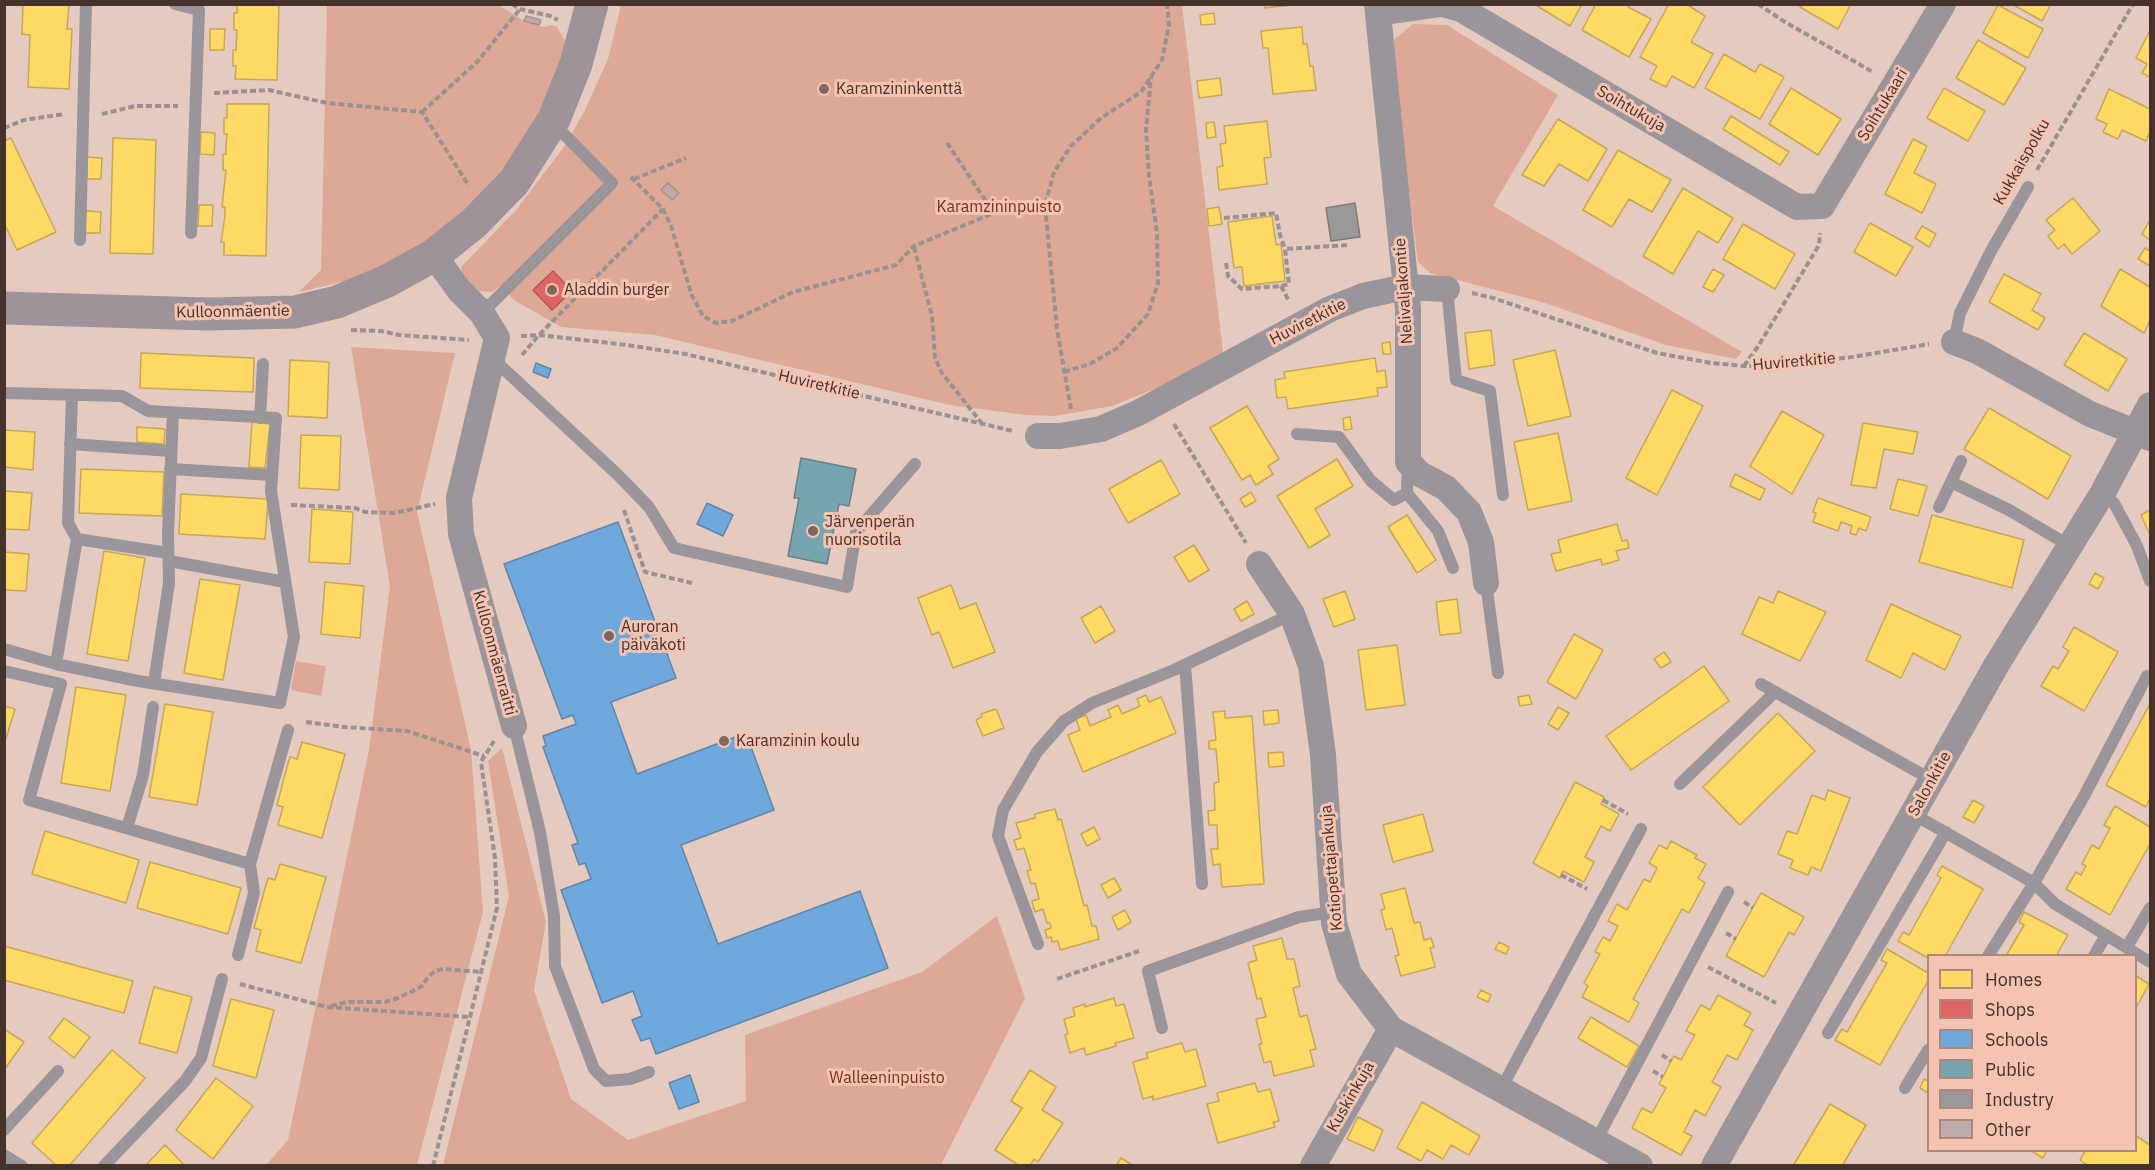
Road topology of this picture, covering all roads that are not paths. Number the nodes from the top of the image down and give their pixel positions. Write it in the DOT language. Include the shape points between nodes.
graph roads {
  1 [pos="86,4"];
  2 [pos="175,4"];
  3 [pos="592,4"];
  4 [pos="1441,4"];
  5 [pos="1943,4"];
  6 [pos="200,7"];
  7 [pos="1377,9"];
  8 [pos="552,122"];
  9 [pos="2028,187"];
  10 [pos="1822,206"];
  11 [pos="191,233"];
  12 [pos="80,240"];
  13 [pos="434,255"];
  14 [pos="1405,287"];
  15 [pos="1447,289"];
  16 [pos="4,308"];
  17 [pos="482,313"];
  18 [pos="1954,342"];
  19 [pos="499,356"];
  20 [pos="263,364"];
  21 [pos="4,393"];
  22 [pos="72,395"];
  23 [pos="2151,405"];
  24 [pos="173,413"];
  25 [pos="260,418"];
  26 [pos="1297,434"];
  27 [pos="2143,435"];
  28 [pos="1038,436"];
  29 [pos="70,444"];
  30 [pos="171,451"];
  31 [pos="1961,461"];
  32 [pos="1408,462"];
  33 [pos="915,464"];
  34 [pos="170,469"];
  35 [pos="272,475"];
  36 [pos="1951,482"];
  37 [pos="1407,493"];
  38 [pos="2102,494"];
  39 [pos="1503,495"];
  40 [pos="1939,507"];
  41 [pos="77,539"];
  42 [pos="2070,546"];
  43 [pos="169,557"];
  44 [pos="1259,564"];
  45 [pos="1453,568"];
  46 [pos="2151,581"];
  47 [pos="285,582"];
  48 [pos="1486,583"];
  49 [pos="1292,614"];
  50 [pos="4,649"];
  51 [pos="56,664"];
  52 [pos="1185,665"];
  53 [pos="4,671"];
  54 [pos="1498,673"];
  55 [pos="2147,676"];
  56 [pos="154,683"];
  57 [pos="1761,684"];
  58 [pos="1775,692"];
  59 [pos="153,707"];
  60 [pos="514,726"];
  61 [pos="288,730"];
  62 [pos="1932,780"];
  63 [pos="1680,784"];
  64 [pos="1913,814"];
  65 [pos="127,828"];
  66 [pos="1641,829"];
  67 [pos="1946,832"];
  68 [pos="250,864"];
  69 [pos="2034,883"];
  70 [pos="1202,884"];
  71 [pos="1728,892"];
  72 [pos="2151,908"];
  73 [pos="1333,912"];
  74 [pos="2106,935"];
  75 [pos="1038,944"];
  76 [pos="2127,947"];
  77 [pos="1989,954"];
  78 [pos="2095,954"];
  79 [pos="238,955"];
  80 [pos="2151,962"];
  81 [pos="222,979"];
  82 [pos="1162,1028"];
  83 [pos="1391,1029"];
  84 [pos="1828,1033"];
  85 [pos="1927,1053"];
  86 [pos="58,1071"];
  87 [pos="649,1072"];
  88 [pos="1905,1088"];
  89 [pos="1501,1089"];
  90 [pos="4,1130"];
  91 [pos="1596,1141"];
  92 [pos="4,1155"];
  93 [pos="1626,1162"];
  94 [pos="22,1166"];
  95 [pos="104,1166"];
  96 [pos="1313,1166"];
  97 [pos="1714,1166"];
  1 -- 12 [label="lane"];
  2 -- 6 [label="lane"];
  3 -- 8 [label="street, Kulloonmäentie" via="576,64"];
  4 -- 7 [label="street, Soihtukuja"];
  4 -- 10 [label="street, Soihtukuja" via="1461,9 1797,207"];
  5 -- 10 [label="street, Soihtukaari"];
  6 -- 11 [label="lane"];
  7 -- 14 [label="street, Nelivaljakontie"];
  8 -- 13 [label="street, Kulloonmäentie" via="514,182 474,223"];
  8 -- 17 [label="lane" via="612,183"];
  9 -- 18 [label="lane, Kukkaispolku" via="1990,251 1960,313"];
  13 -- 16 [label="street, Kulloonmäentie" via="337,302 295,312 208,314"];
  13 -- 17 [label="street" via="459,290"];
  14 -- 15 [label="street, Huviretkitie"];
  14 -- 28 [label="street, Huviretkitie" via="1363,296 1330,309 1101,429"];
  14 -- 32 [label="street, Nelivaljakontie"];
  15 -- 39 [label="lane" via="1456,380 1490,391"];
  17 -- 19 [label="street"];
  18 -- 27 [label="street" via="2090,414"];
  19 -- 33 [label="lane" via="649,507 674,548 847,587 856,532"];
  19 -- 60 [label="street, Kulloonmäenraitti" via="459,498 461,534"];
  20 -- 25 [label="lane"];
  21 -- 22 [label="lane"];
  22 -- 24 [label="lane" via="122,396 148,411"];
  22 -- 29 [label="lane"];
  23 -- 27 [label="street, Salonkitie"];
  24 -- 25 [label="lane"];
  24 -- 30 [label="lane"];
  25 -- 35 [label="lane" via="276,418"];
  26 -- 37 [label="lane" via="1339,437 1371,482 1394,500"];
  27 -- 38 [label="street, Salonkitie"];
  29 -- 30 [label="lane"];
  29 -- 41 [label="lane" via="68,523"];
  30 -- 34 [label="lane"];
  31 -- 36 [label="lane"];
  32 -- 37 [label="lane"];
  32 -- 48 [label="street" via="1420,474 1446,488 1469,512 1481,542"];
  34 -- 35 [label="lane"];
  34 -- 43 [label="lane"];
  35 -- 47 [label="lane"];
  36 -- 40 [label="lane"];
  36 -- 42 [label="lane"];
  37 -- 45 [label="lane" via="1438,531"];
  38 -- 42 [label="street, Salonkitie"];
  38 -- 46 [label="lane" via="2114,503"];
  41 -- 43 [label="lane"];
  41 -- 51 [label="lane"];
  42 -- 62 [label="street, Salonkitie"];
  43 -- 47 [label="lane"];
  43 -- 56 [label="lane"];
  44 -- 49 [label="street, Kotiopettajankuja"];
  47 -- 56 [label="lane" via="294,637 280,704"];
  48 -- 54 [label="lane"];
  49 -- 52 [label="lane"];
  49 -- 73 [label="street, Kotiopettajankuja" via="1311,666 1321,743"];
  50 -- 51 [label="lane"];
  51 -- 56 [label="lane"];
  52 -- 70 [label="lane"];
  52 -- 75 [label="lane" via="1092,703 1064,721 1037,752 1003,810 998,836"];
  53 -- 65 [label="lane" via="61,684 29,800"];
  55 -- 69 [label="lane"];
  57 -- 58 [label="lane"];
  58 -- 62 [label="lane"];
  58 -- 63 [label="lane"];
  59 -- 65 [label="lane" via="142,775"];
  60 -- 87 [label="lane" via="540,832 554,916 555,966 594,1069 606,1081"];
  61 -- 68 [label="lane"];
  62 -- 64 [label="street, Salonkitie"];
  64 -- 67 [label="lane"];
  64 -- 97 [label="street, Salonkitie"];
  65 -- 68 [label="lane"];
  66 -- 89 [label="lane"];
  67 -- 69 [label="lane"];
  67 -- 84 [label="lane"];
  68 -- 79 [label="lane" via="254,893"];
  69 -- 74 [label="lane" via="2055,904"];
  69 -- 77 [label="lane"];
  71 -- 91 [label="lane"];
  72 -- 76 [label="lane"];
  73 -- 82 [label="lane" via="1299,917 1148,971"];
  73 -- 83 [label="street, Kotiopettajankuja" via="1349,974"];
  74 -- 76 [label="lane"];
  74 -- 78 [label="lane"];
  76 -- 80 [label="lane"];
  81 -- 95 [label="lane" via="201,1058 185,1082"];
  83 -- 89 [label="street, Kotiopettajankuja"];
  83 -- 96 [label="street, Kuskinkuja"];
  85 -- 88 [label="lane"];
  86 -- 90 [label="lane"];
  89 -- 91 [label="street, Kotiopettajankuja"];
  91 -- 93 [label="street, Kotiopettajankuja"];
  92 -- 94 [label="lane"];
}
